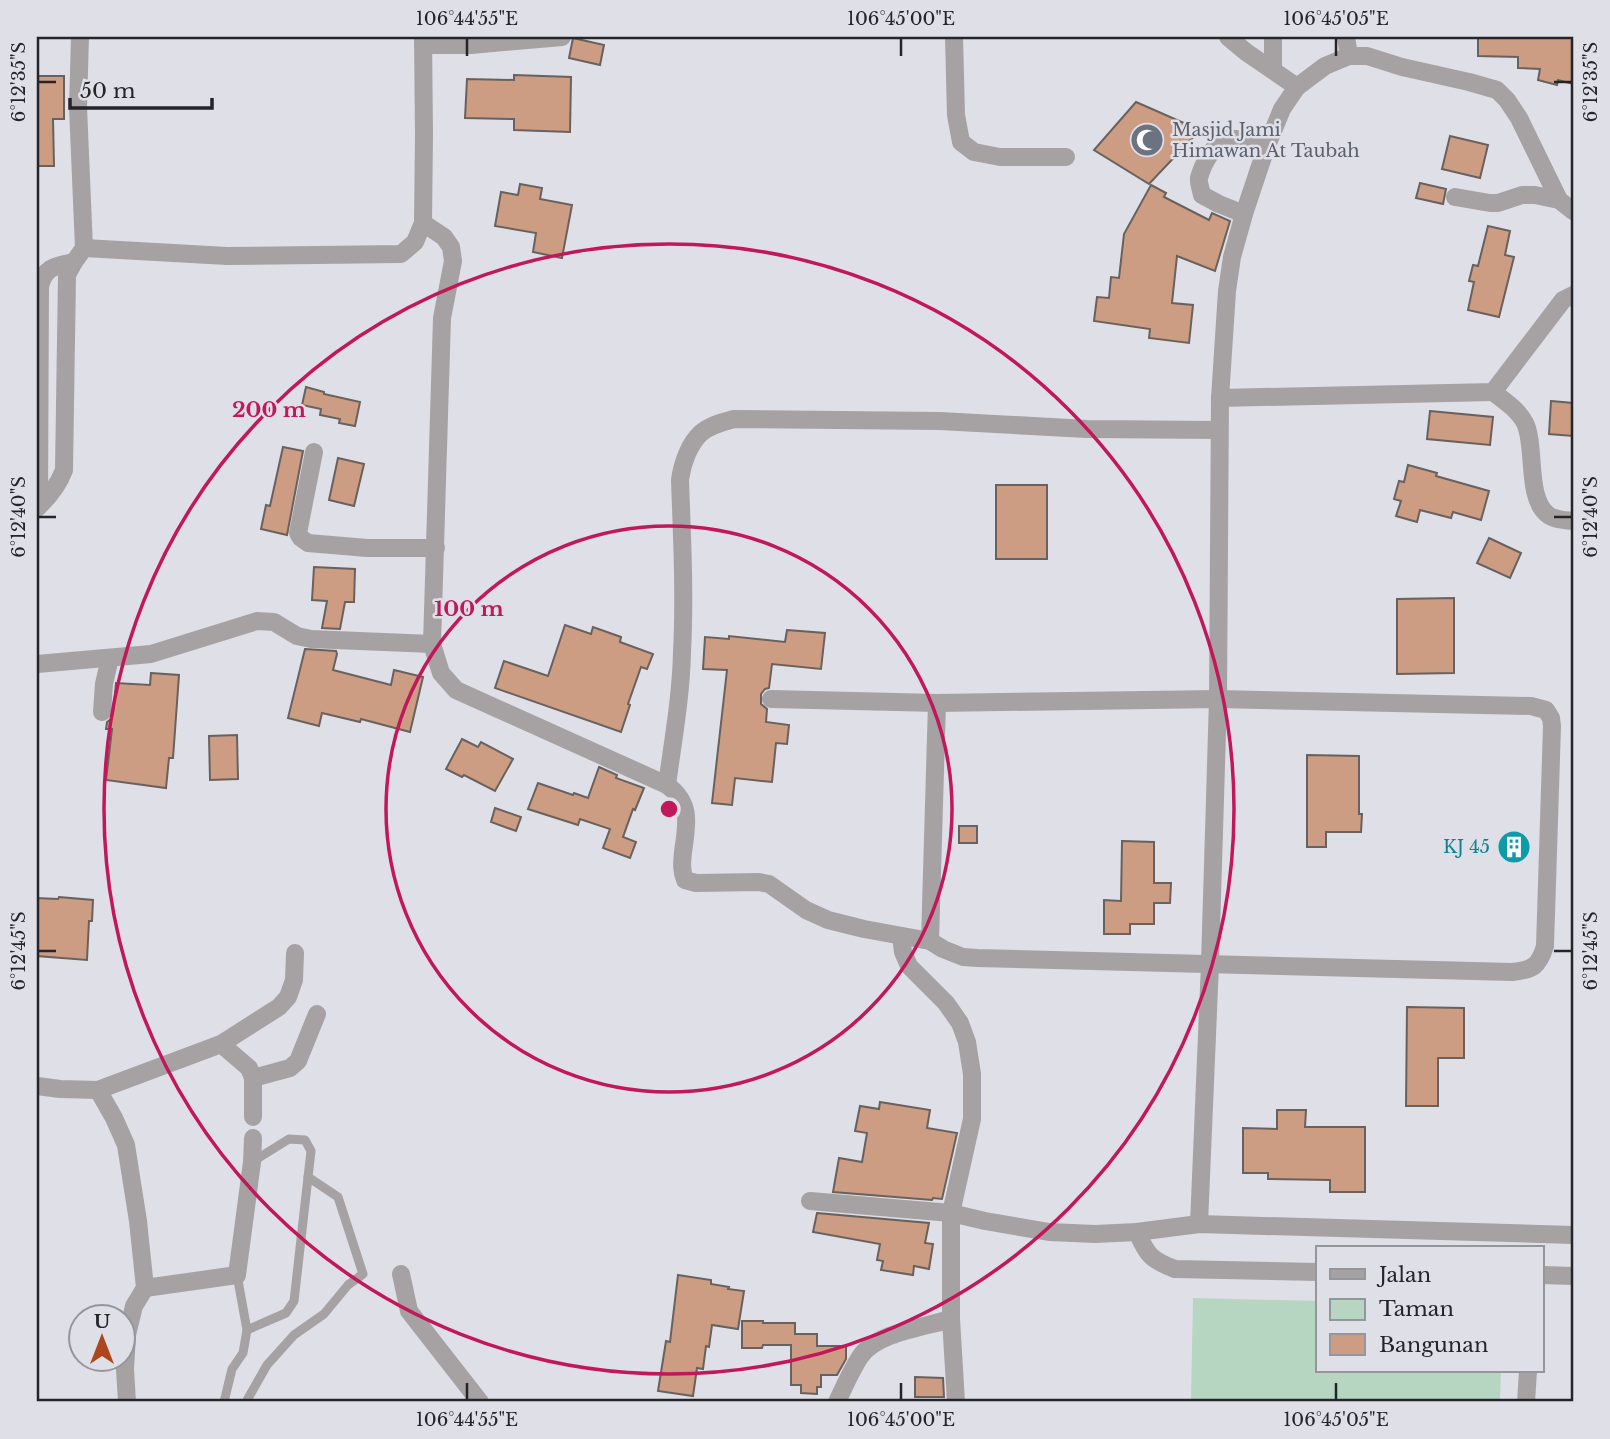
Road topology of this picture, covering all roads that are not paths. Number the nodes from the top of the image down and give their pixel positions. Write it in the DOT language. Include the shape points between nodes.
graph roads {
  1 [pos="80,37"];
  2 [pos="562,37"];
  3 [pos="954,37"];
  4 [pos="1228,37"];
  5 [pos="1273,37"];
  6 [pos="1346,37"];
  7 [pos="423,41"];
  8 [pos="1349,56"];
  9 [pos="1273,70"];
  10 [pos="1297,87"];
  11 [pos="1266,148"];
  12 [pos="1066,157"];
  13 [pos="1455,197"];
  14 [pos="1559,200"];
  15 [pos="1573,211"];
  16 [pos="1244,214"];
  17 [pos="423,223"];
  18 [pos="79,255"];
  19 [pos="1573,295"];
  20 [pos="1493,393"];
  21 [pos="1220,398"];
  22 [pos="1219,430"];
  23 [pos="314,452"];
  24 [pos="38,507"];
  25 [pos="1573,521"];
  26 [pos="436,548"];
  27 [pos="432,643"];
  28 [pos="110,658"];
  29 [pos="37,664"];
  30 [pos="771,699"];
  31 [pos="1218,699"];
  32 [pos="937,703"];
  33 [pos="102,712"];
  34 [pos="667,785"];
  35 [pos="901,936"];
  36 [pos="930,942"];
  37 [pos="295,953"];
  38 [pos="1210,964"];
  39 [pos="317,1014"];
  40 [pos="221,1044"];
  41 [pos="253,1078"];
  42 [pos="37,1086"];
  43 [pos="98,1090"];
  44 [pos="253,1117"];
  45 [pos="253,1138"];
  46 [pos="252,1162"];
  47 [pos="308,1177"];
  48 [pos="810,1201"];
  49 [pos="951,1213"];
  50 [pos="1199,1224"];
  51 [pos="1137,1233"];
  52 [pos="1573,1236"];
  53 [pos="1538,1241"];
  54 [pos="1316,1272"];
  55 [pos="401,1274"];
  56 [pos="237,1275"];
  57 [pos="1544,1275"];
  58 [pos="1573,1276"];
  59 [pos="145,1288"];
  60 [pos="951,1319"];
  61 [pos="247,1330"];
  62 [pos="1528,1372"];
  63 [pos="127,1402"];
  64 [pos="224,1402"];
  65 [pos="246,1402"];
  66 [pos="480,1402"];
  67 [pos="837,1402"];
  68 [pos="956,1402"];
  69 [pos="1526,1402"];
  1 -- 18 [label="street"];
  2 -- 7 [label="street" via="471,44"];
  3 -- 12 [label="street" via="961,142 974,152 1000,157"];
  4 -- 9 [label="street"];
  5 -- 9 [label="street"];
  6 -- 8 [label="street"];
  7 -- 17 [label="street"];
  8 -- 10 [label="street" via="1325,66"];
  8 -- 14 [label="street" via="1367,56 1497,90 1519,118"];
  9 -- 10 [label="street"];
  10 -- 11 [label="street"];
  11 -- 16 [label="street"];
  11 -- 16 [label="street" via="1244,139 1219,142 1198,181 1202,195"];
  13 -- 14 [label="street" via="1490,203 1522,195"];
  14 -- 15 [label="street"];
  16 -- 21 [label="street" via="1227,291"];
  17 -- 18 [label="street" via="415,242 401,254"];
  17 -- 26 [label="street" via="452,247 453,261 442,318"];
  18 -- 24 [label="street" via="67,275 64,470"];
  18 -- 24 [label="street" via="42,276 40,287"];
  19 -- 20 [label="street" via="1563,300"];
  20 -- 21 [label="street"];
  20 -- 25 [label="street" via="1525,423 1539,503 1547,514"];
  21 -- 22 [label="street"];
  22 -- 31 [label="street"];
  22 -- 34 [label="street" via="734,419 701,432 686,455 680,480 682,651"];
  23 -- 26 [label="street" via="298,533 304,541 367,548"];
  26 -- 27 [label="street"];
  27 -- 28 [label="street" via="311,639 274,622 257,621 151,654"];
  27 -- 34 [label="street" via="440,673 456,690"];
  28 -- 29 [label="street"];
  28 -- 33 [label="street"];
  30 -- 32 [label="street"];
  31 -- 32 [label="street"];
  31 -- 38 [label="street"];
  31 -- 38 [label="street" via="1531,706 1546,710 1552,726 1545,946 1536,965 1512,972"];
  32 -- 36 [label="street"];
  34 -- 35 [label="street" via="686,810 685,880 769,884 817,915"];
  35 -- 36 [label="street"];
  35 -- 49 [label="street" via="909,967 946,1003 967,1042 972,1119"];
  36 -- 38 [label="street" via="963,957"];
  37 -- 40 [label="street" via="289,997"];
  38 -- 50 [label="street"];
  39 -- 41 [label="street" via="298,1061 290,1068"];
  40 -- 41 [label="street" via="249,1068"];
  40 -- 43 [label="street"];
  41 -- 44 [label="street"];
  42 -- 43 [label="street"];
  43 -- 59 [label="street" via="126,1145"];
  45 -- 46 [label="street"];
  46 -- 47 [label="lane" via="289,1139 305,1140 311,1151"];
  46 -- 56 [label="street"];
  47 -- 61 [label="lane" via="294,1301 286,1312"];
  47 -- 65 [label="lane" via="338,1197 363,1274 324,1314 294,1335 267,1365"];
  48 -- 49 [label="street"];
  49 -- 51 [label="street" via="1049,1232"];
  49 -- 60 [label="street"];
  50 -- 51 [label="street"];
  50 -- 53 [label="street"];
  51 -- 54 [label="street" via="1155,1261 1175,1269"];
  52 -- 53 [label="street"];
  55 -- 66 [label="street" via="409,1311"];
  56 -- 59 [label="street"];
  56 -- 61 [label="lane"];
  57 -- 58 [label="street"];
  59 -- 63 [label="street" via="134,1306 127,1335"];
  60 -- 67 [label="street" via="873,1343 860,1355"];
  60 -- 68 [label="street"];
  61 -- 64 [label="lane"];
  62 -- 69 [label="street"];
}
